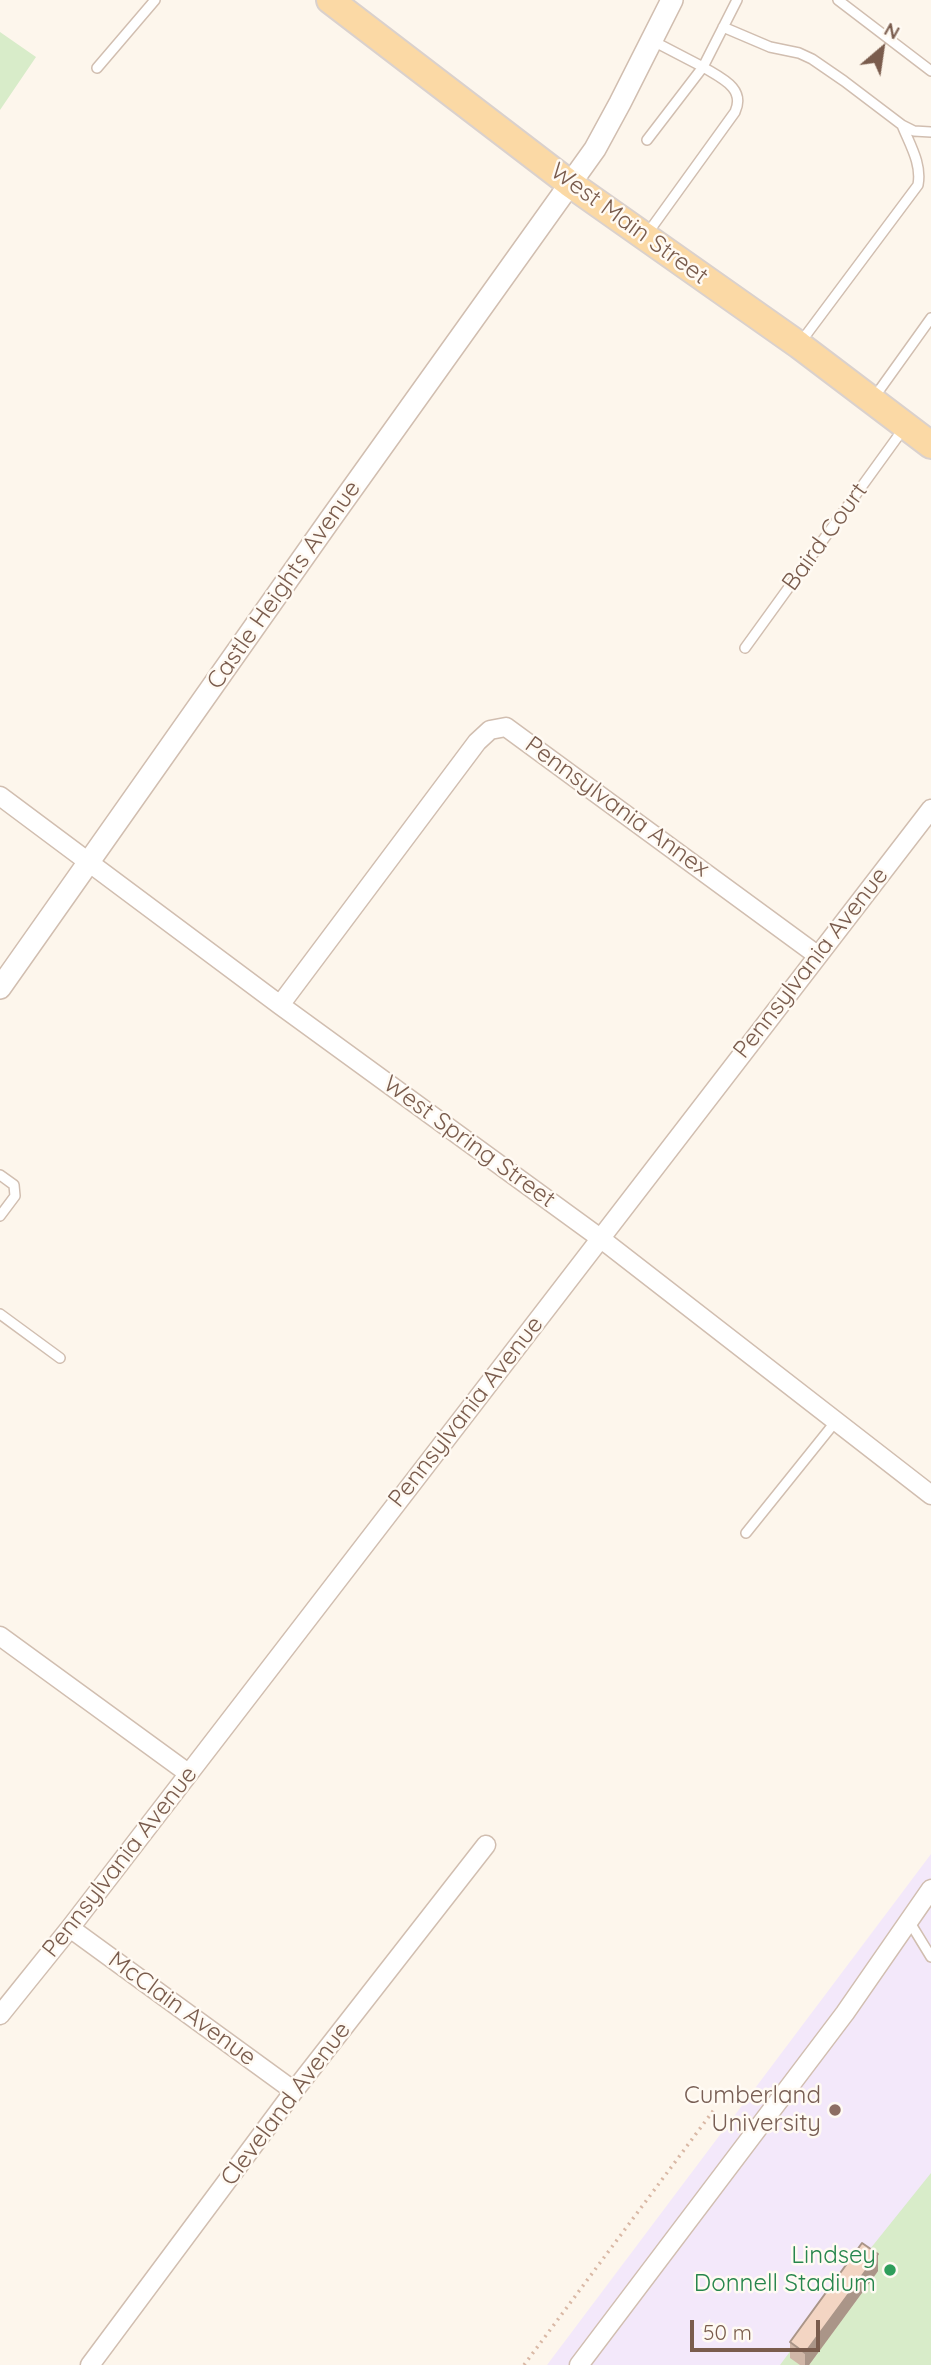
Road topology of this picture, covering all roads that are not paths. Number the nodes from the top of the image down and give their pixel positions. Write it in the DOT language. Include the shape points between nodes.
graph roads {
  1 [pos="155,0"];
  2 [pos="330,0"];
  3 [pos="671,0"];
  4 [pos="737,0"];
  5 [pos="838,0"];
  6 [pos="723,27"];
  7 [pos="652,40"];
  8 [pos="703,67"];
  9 [pos="97,68"];
  10 [pos="931,71"];
  11 [pos="902,125"];
  12 [pos="931,132"];
  13 [pos="647,140"];
  14 [pos="569,183"];
  15 [pos="645,236"];
  16 [pos="931,318"];
  17 [pos="799,345"];
  18 [pos="872,401"];
  19 [pos="905,426"];
  20 [pos="931,445"];
  21 [pos="745,648"];
  22 [pos="0,796"];
  23 [pos="931,809"];
  24 [pos="87,863"];
  25 [pos="817,955"];
  26 [pos="0,988"];
  27 [pos="280,1005"];
  28 [pos="0,1175"];
  29 [pos="0,1216"];
  30 [pos="600,1238"];
  31 [pos="0,1314"];
  32 [pos="60,1358"];
  33 [pos="836,1421"];
  34 [pos="931,1495"];
  35 [pos="746,1533"];
  36 [pos="0,1636"];
  37 [pos="188,1773"];
  38 [pos="486,1845"];
  39 [pos="931,1889"];
  40 [pos="908,1920"];
  41 [pos="70,1928"];
  42 [pos="931,1957"];
  43 [pos="0,2015"];
  44 [pos="294,2091"];
  45 [pos="90,2365"];
  46 [pos="579,2365"];
  1 -- 9 [label="lane"];
  2 -- 14 [label="main road, West Main Street"];
  3 -- 7 [label="street, Castle Heights Avenue"];
  4 -- 6 [label="lane"];
  5 -- 10 [label="lane"];
  6 -- 8 [label="lane"];
  6 -- 11 [label="lane" via="812,59"];
  7 -- 8 [label="lane"];
  7 -- 14 [label="street, Castle Heights Avenue" via="595,149"];
  8 -- 13 [label="lane"];
  8 -- 15 [label="lane" via="729,83 739,103"];
  11 -- 12 [label="lane"];
  11 -- 17 [label="lane" via="919,165 918,185"];
  14 -- 15 [label="main road, West Main Street"];
  14 -- 24 [label="street, Castle Heights Avenue"];
  15 -- 17 [label="main road, West Main Street"];
  16 -- 18 [label="lane"];
  17 -- 18 [label="main road, West Main Street"];
  18 -- 19 [label="main road, West Main Street"];
  19 -- 20 [label="main road, West Main Street"];
  19 -- 21 [label="lane, Baird Court"];
  22 -- 24 [label="street, West Spring Street"];
  23 -- 25 [label="street, Pennsylvania Avenue"];
  24 -- 26 [label="street, Castle Heights Avenue"];
  24 -- 27 [label="street, West Spring Street"];
  25 -- 27 [label="street, Pennsylvania Annex" via="506,727 490,730 477,742"];
  25 -- 30 [label="street, Pennsylvania Avenue"];
  27 -- 30 [label="street, West Spring Street"];
  28 -- 29 [label="lane" via="14,1185 15,1196"];
  30 -- 33 [label="street, West Spring Street"];
  30 -- 37 [label="street, Pennsylvania Avenue"];
  31 -- 32 [label="lane"];
  33 -- 34 [label="street, West Spring Street"];
  33 -- 35 [label="lane"];
  36 -- 37 [label="street"];
  37 -- 41 [label="street, Pennsylvania Avenue"];
  38 -- 44 [label="street, Cleveland Avenue"];
  39 -- 40 [label="street"];
  40 -- 42 [label="lane"];
  40 -- 46 [label="street" via="845,2013"];
  41 -- 43 [label="street, Pennsylvania Avenue"];
  41 -- 44 [label="street, McClain Avenue"];
  44 -- 45 [label="street, Cleveland Avenue"];
}
